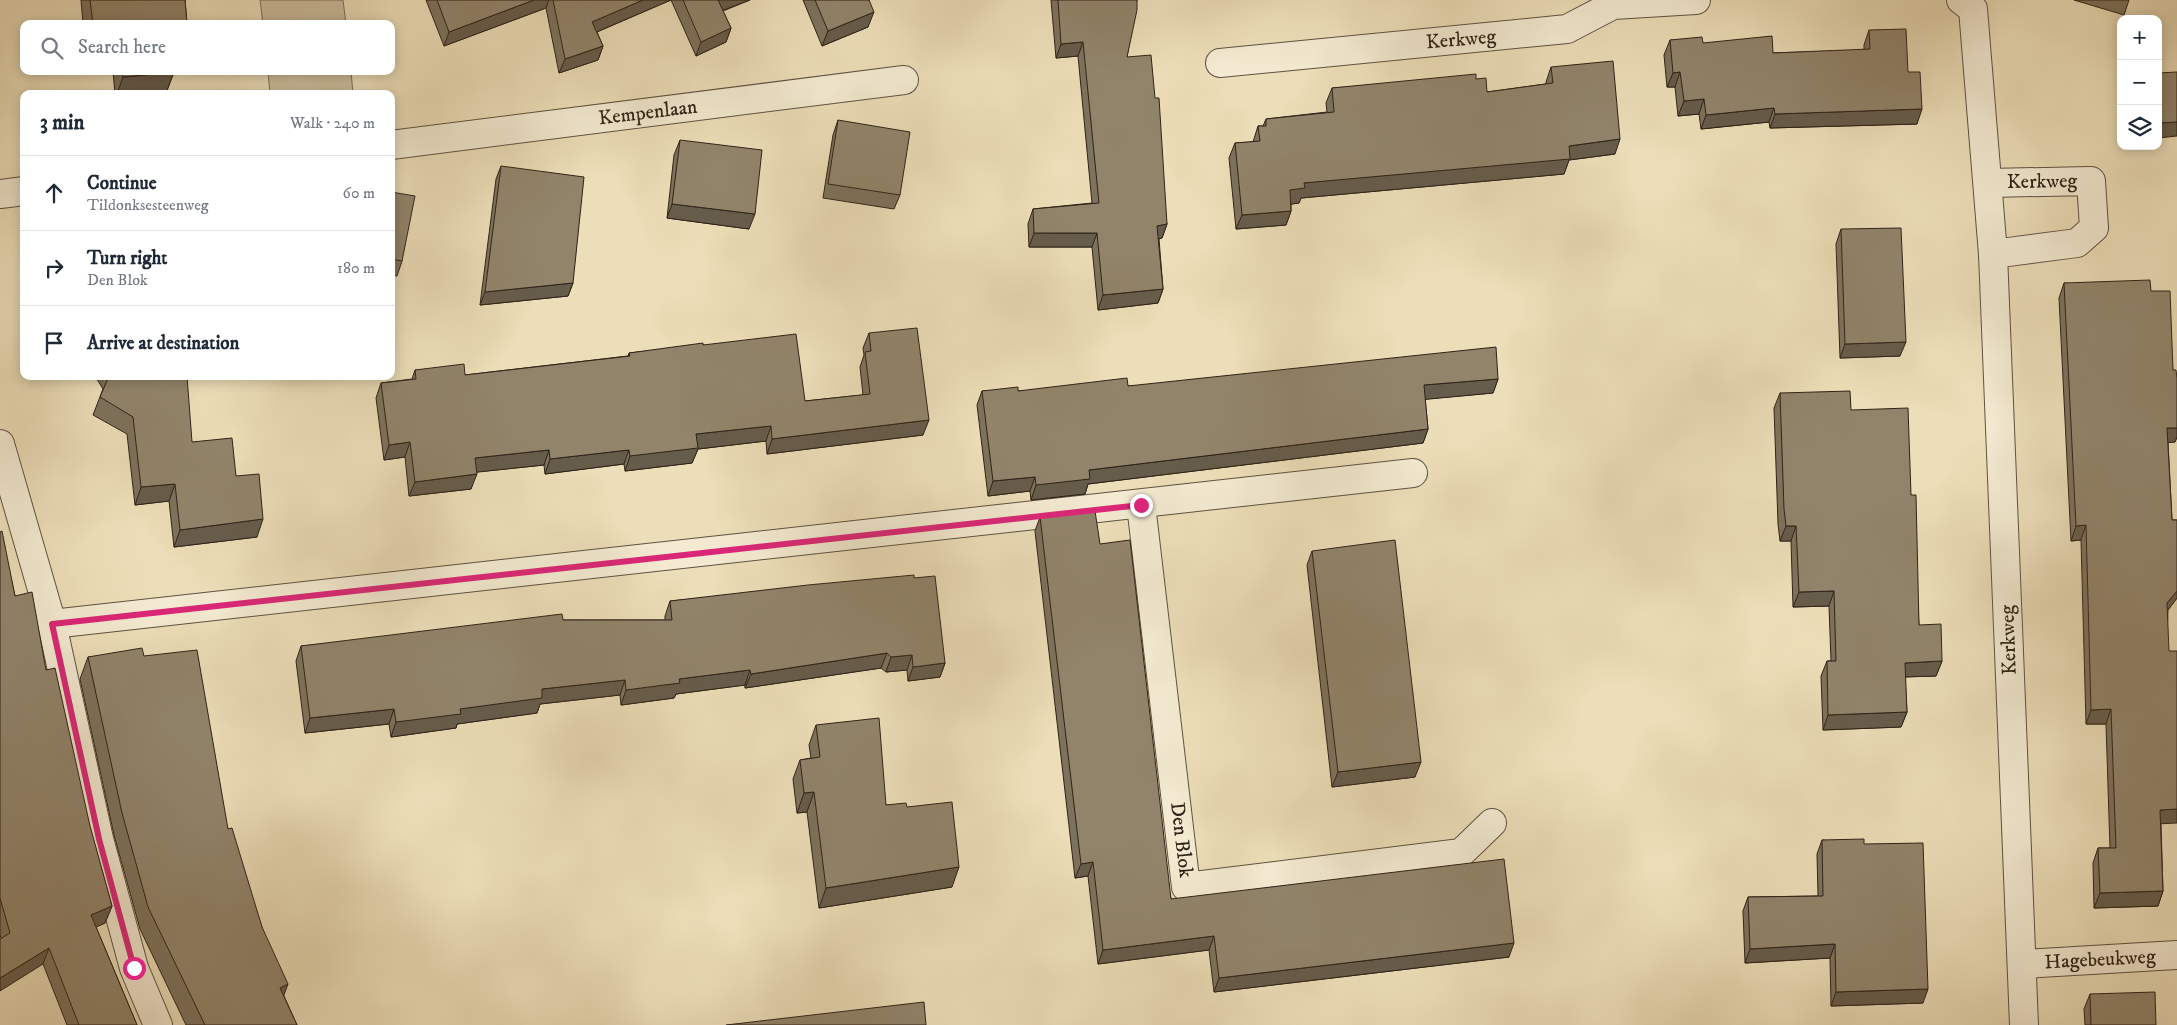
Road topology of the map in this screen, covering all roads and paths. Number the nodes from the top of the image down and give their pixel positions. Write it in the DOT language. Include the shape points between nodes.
graph roads {
  1 [pos="1696,0"];
  2 [pos="1960,0"];
  3 [pos="1220,62"];
  4 [pos="904,80"];
  5 [pos="395,144"];
  6 [pos="1988,183"];
  7 [pos="20,192"];
  8 [pos="0,194"];
  9 [pos="1993,254"];
  10 [pos="0,444"];
  11 [pos="1413,473"];
  12 [pos="1141,505"];
  13 [pos="52,624"];
  14 [pos="1492,824"];
  15 [pos="2177,955"];
  16 [pos="2022,964"];
  17 [pos="158,1025"];
  18 [pos="2024,1025"];
  1 -- 3 [label="street, Kerkweg" via="1613,4 1568,29"];
  2 -- 6 [label="street, Kerkweg" via="1973,9"];
  4 -- 5 [label="street, Kempenlaan"];
  6 -- 9 [label="street, Kerkweg"];
  6 -- 9 [label="street, Kerkweg" via="2091,181 2094,228 2077,243"];
  7 -- 8 [label="street"];
  9 -- 16 [label="street, Kerkweg"];
  10 -- 13 [label="street"];
  11 -- 12 [label="street"];
  12 -- 13 [label="street"];
  12 -- 14 [label="street, Den Blok" via="1186,887 1461,853"];
  13 -- 17 [label="street" via="99,839 134,968"];
  15 -- 16 [label="street, Hagebeukweg"];
  16 -- 18 [label="street, Kerkweg"];
}
